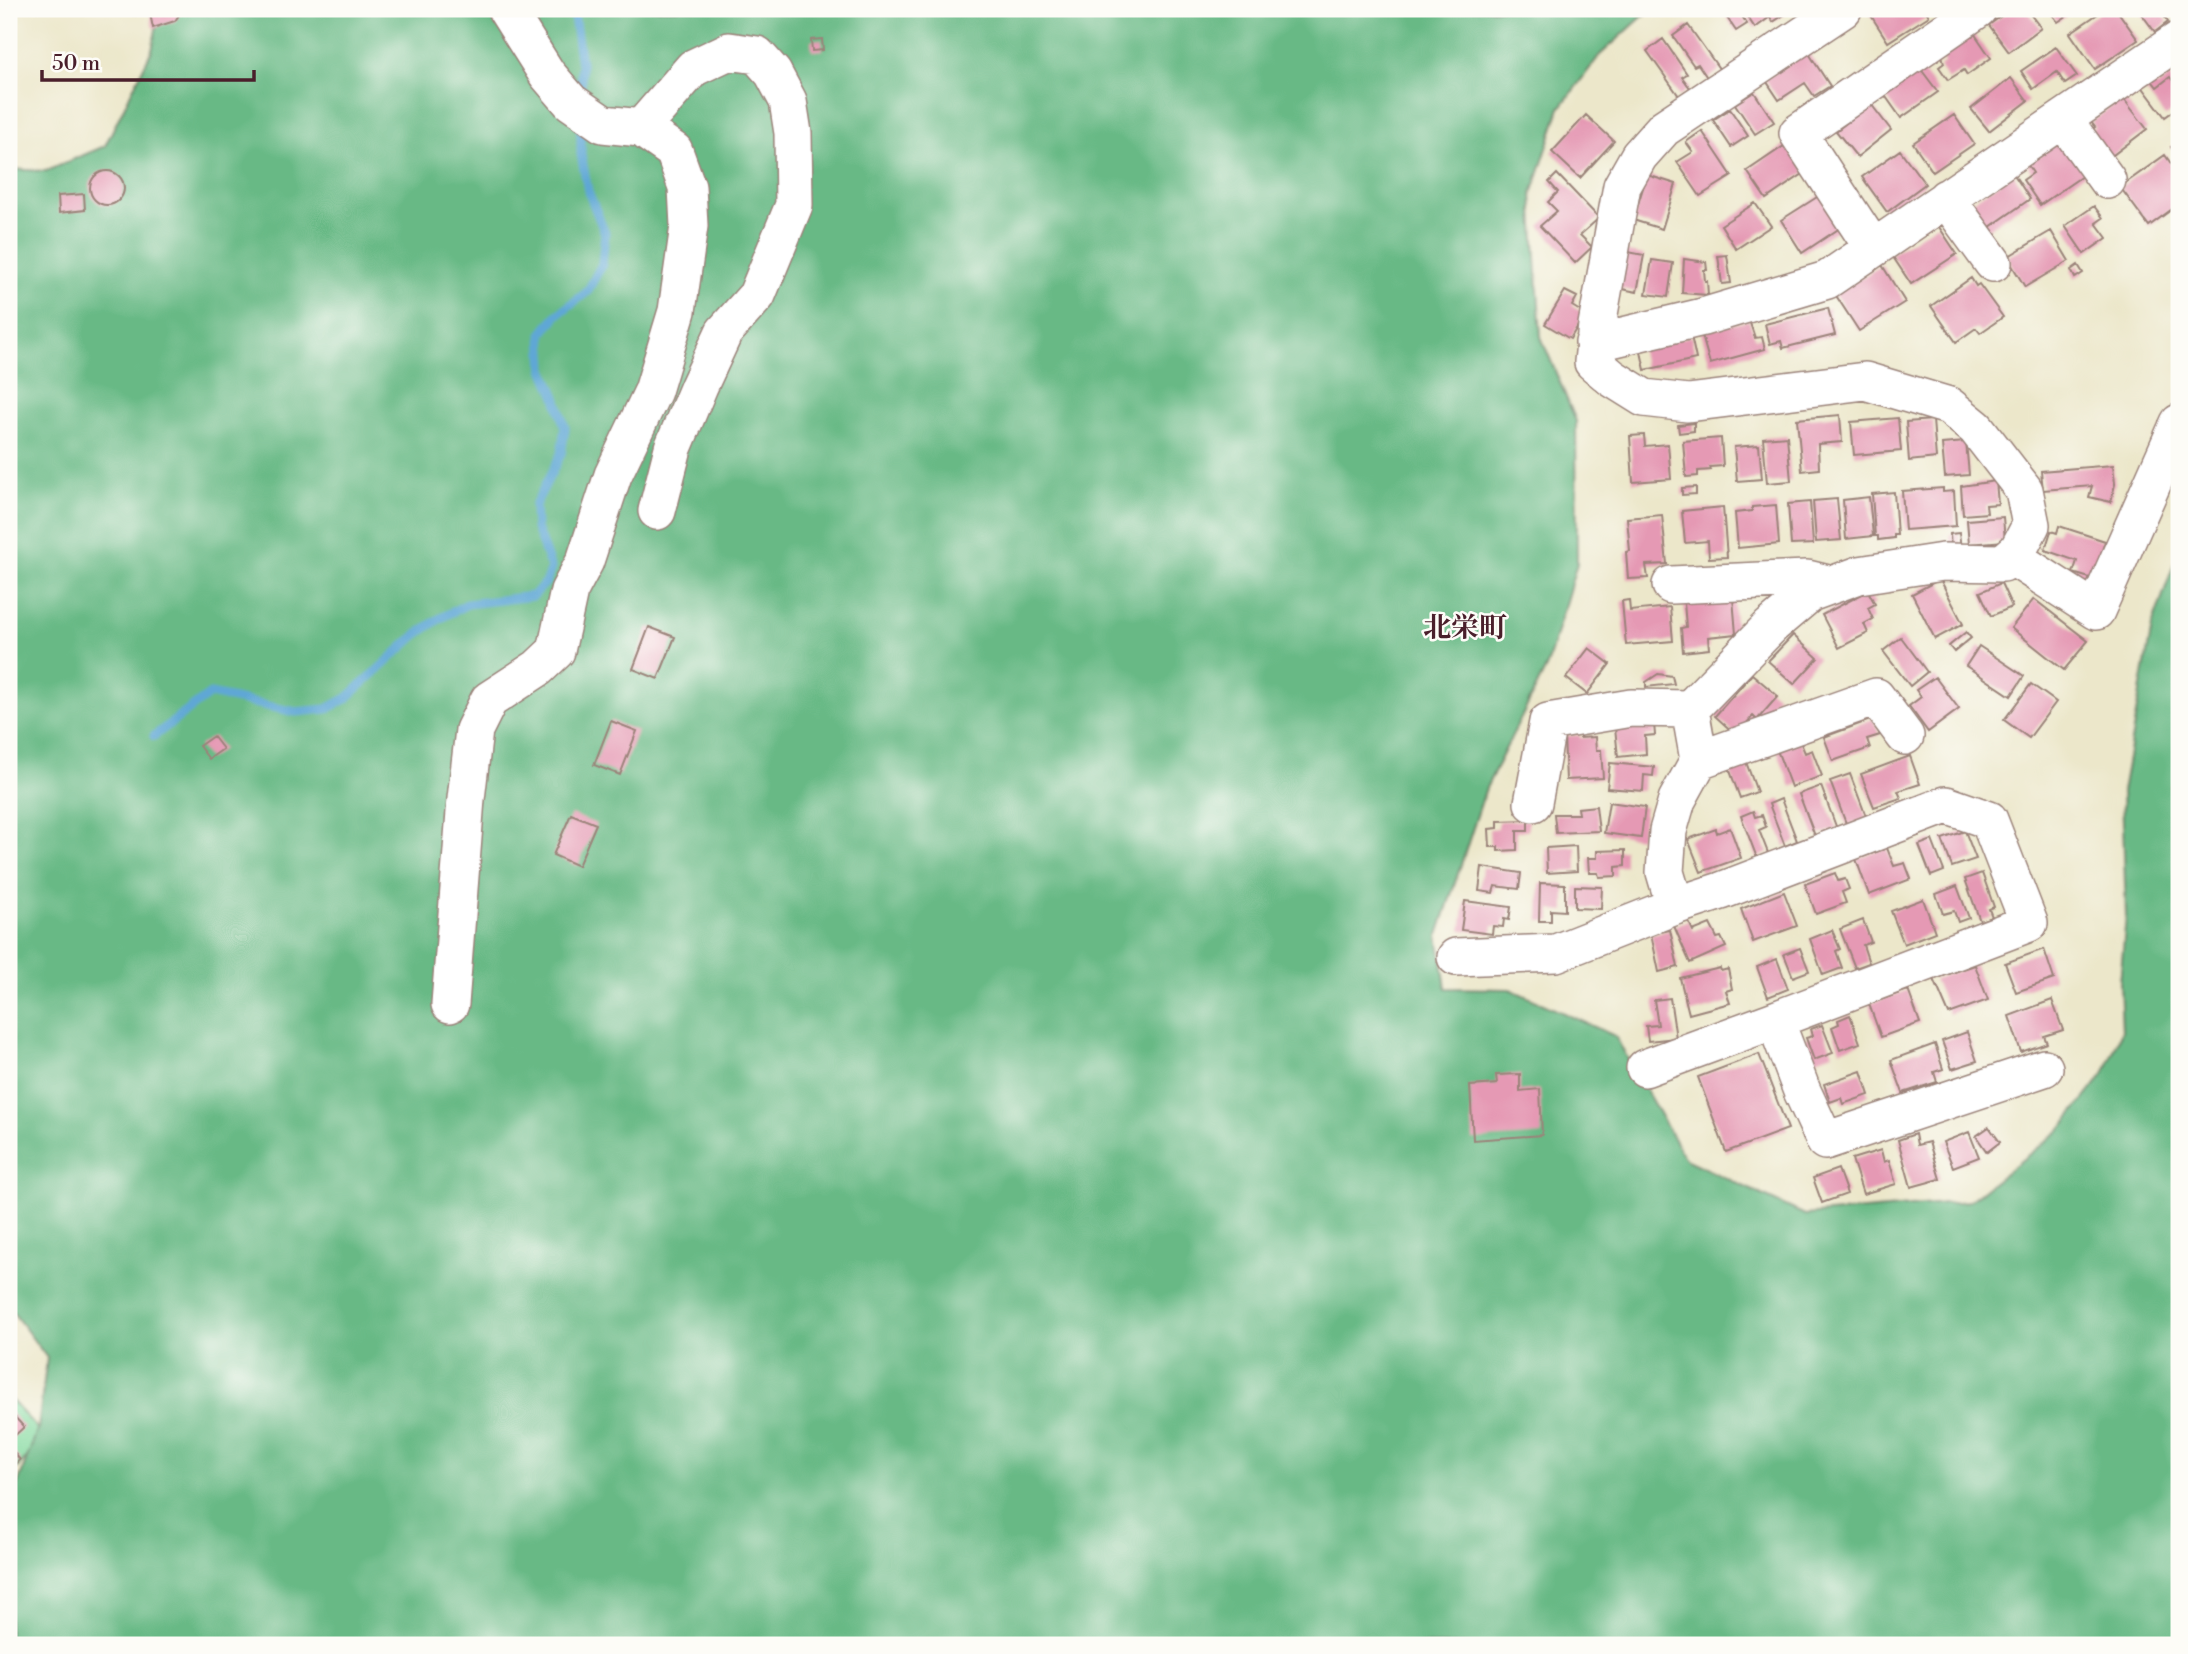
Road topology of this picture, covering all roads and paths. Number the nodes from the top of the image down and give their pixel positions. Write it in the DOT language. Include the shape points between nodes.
graph roads {
  1 [pos="506,9"];
  2 [pos="1843,9"];
  3 [pos="1978,9"];
  4 [pos="2179,40"];
  5 [pos="2063,119"];
  6 [pos="641,128"];
  7 [pos="2107,180"];
  8 [pos="1946,198"];
  9 [pos="1873,248"];
  10 [pos="1993,262"];
  11 [pos="1594,343"];
  12 [pos="2179,423"];
  13 [pos="657,511"];
  14 [pos="2011,556"];
  15 [pos="1671,585"];
  16 [pos="1832,585"];
  17 [pos="1690,709"];
  18 [pos="1905,736"];
  19 [pos="1699,761"];
  20 [pos="1533,803"];
  21 [pos="1675,906"];
  22 [pos="1456,957"];
  23 [pos="450,1004"];
  24 [pos="1775,1020"];
  25 [pos="1645,1069"];
  26 [pos="2044,1069"];
  1 -- 6 [label="street" via="547,74 571,102 603,124"];
  2 -- 11 [label="street" via="1664,128 1639,156 1622,186"];
  3 -- 9 [label="street" via="1798,133"];
  4 -- 5 [label="street"];
  5 -- 7 [label="street"];
  5 -- 8 [label="street"];
  6 -- 13 [label="street" via="693,68 729,51 757,55 773,74 788,101 793,132 794,205 757,295 724,332 699,386 673,448"];
  6 -- 23 [label="street" via="674,151 687,187 689,226 677,311 653,391 613,475 585,561 569,591 556,651 489,700 474,730"];
  8 -- 9 [label="street"];
  8 -- 10 [label="street"];
  9 -- 11 [label="street" via="1827,280"];
  11 -- 14 [label="street" via="1593,362 1644,398 1688,403 1865,382 1949,406 1976,428 2024,490 2031,525"];
  12 -- 14 [label="street" via="2095,611"];
  14 -- 16 [label="street" via="2003,564 1943,562 1859,575"];
  15 -- 16 [label="street" via="1807,579"];
  16 -- 17 [label="street" via="1810,593 1771,626"];
  17 -- 19 [label="street"];
  17 -- 20 [label="street" via="1631,708 1548,722"];
  18 -- 19 [label="street" via="1875,697"];
  19 -- 21 [label="street" via="1677,800 1668,831 1665,872"];
  21 -- 22 [label="street" via="1556,953"];
  21 -- 24 [label="street" via="1946,805 1989,820 2028,923"];
  24 -- 25 [label="street"];
  24 -- 26 [label="street" via="1825,1141"];
}
